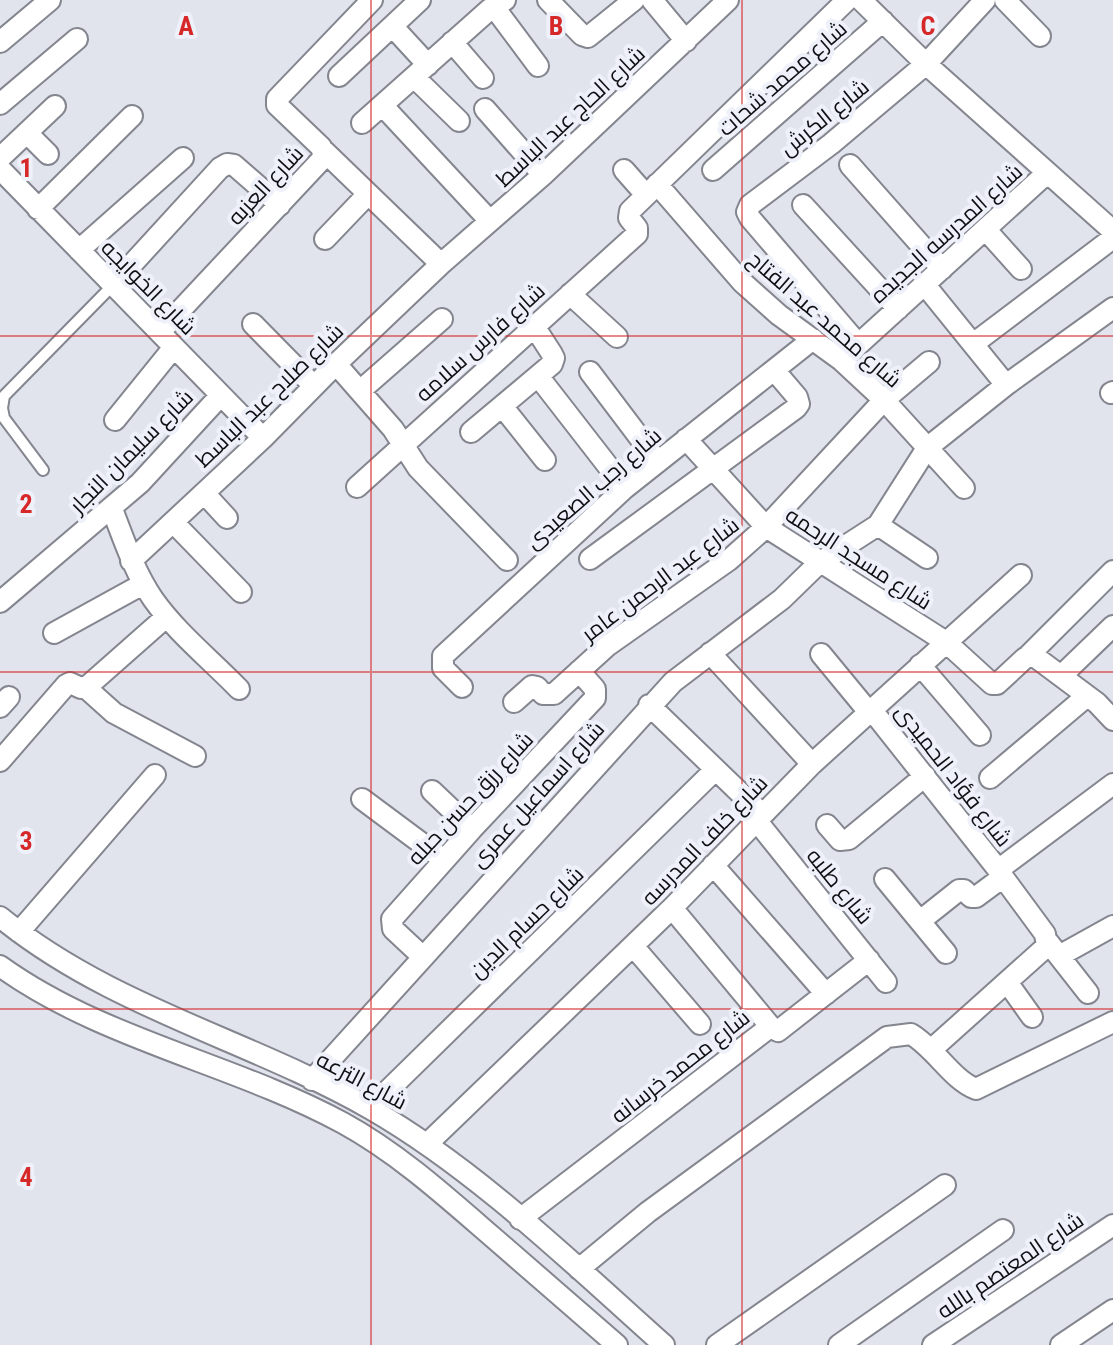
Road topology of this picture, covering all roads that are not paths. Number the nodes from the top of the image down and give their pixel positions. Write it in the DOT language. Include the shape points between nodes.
graph roads {
  1 [pos="50,0"];
  2 [pos="420,0"];
  3 [pos="548,0"];
  4 [pos="634,0"];
  5 [pos="652,0"];
  6 [pos="847,0"];
  7 [pos="985,0"];
  8 [pos="1005,0"];
  9 [pos="725,1"];
  10 [pos="362,3"];
  11 [pos="494,4"];
  12 [pos="874,8"];
  13 [pos="393,27"];
  14 [pos="1040,36"];
  15 [pos="77,39"];
  16 [pos="686,41"];
  17 [pos="0,42"];
  18 [pos="452,42"];
  19 [pos="926,64"];
  20 [pos="538,66"];
  21 [pos="421,71"];
  22 [pos="339,76"];
  23 [pos="483,78"];
  24 [pos="0,104"];
  25 [pos="382,105"];
  26 [pos="55,106"];
  27 [pos="485,109"];
  28 [pos="132,116"];
  29 [pos="459,121"];
  30 [pos="362,123"];
  31 [pos="27,133"];
  32 [pos="324,151"];
  33 [pos="48,154"];
  34 [pos="0,158"];
  35 [pos="183,158"];
  36 [pos="850,165"];
  37 [pos="0,169"];
  38 [pos="624,170"];
  39 [pos="713,170"];
  40 [pos="1047,173"];
  41 [pos="543,175"];
  42 [pos="652,190"];
  43 [pos="368,194"];
  44 [pos="280,205"];
  45 [pos="750,205"];
  46 [pos="803,205"];
  47 [pos="38,209"];
  48 [pos="1109,220"];
  49 [pos="490,221"];
  50 [pos="986,230"];
  51 [pos="1113,238"];
  52 [pos="325,239"];
  53 [pos="79,250"];
  54 [pos="441,264"];
  55 [pos="942,269"];
  56 [pos="1021,269"];
  57 [pos="113,285"];
  58 [pos="925,285"];
  59 [pos="570,294"];
  60 [pos="1113,308"];
  61 [pos="898,309"];
  62 [pos="442,319"];
  63 [pos="253,324"];
  64 [pos="534,326"];
  65 [pos="160,332"];
  66 [pos="617,337"];
  67 [pos="813,339"];
  68 [pos="858,344"];
  69 [pos="973,344"];
  70 [pos="174,347"];
  71 [pos="841,360"];
  72 [pos="929,362"];
  73 [pos="336,364"];
  74 [pos="774,370"];
  75 [pos="590,372"];
  76 [pos="538,376"];
  77 [pos="1006,385"];
  78 [pos="314,386"];
  79 [pos="361,390"];
  80 [pos="221,395"];
  81 [pos="884,400"];
  82 [pos="502,406"];
  83 [pos="115,420"];
  84 [pos="471,432"];
  85 [pos="263,438"];
  86 [pos="686,439"];
  87 [pos="402,444"];
  88 [pos="927,448"];
  89 [pos="545,460"];
  90 [pos="658,462"];
  91 [pos="712,468"];
  92 [pos="43,470"];
  93 [pos="357,487"];
  94 [pos="625,488"];
  95 [pos="964,488"];
  96 [pos="204,493"];
  97 [pos="112,509"];
  98 [pos="227,518"];
  99 [pos="173,522"];
  100 [pos="878,525"];
  101 [pos="766,527"];
  102 [pos="927,558"];
  103 [pos="590,559"];
  104 [pos="507,560"];
  105 [pos="131,561"];
  106 [pos="819,563"];
  107 [pos="1113,571"];
  108 [pos="1021,575"];
  109 [pos="143,584"];
  110 [pos="241,592"];
  111 [pos="0,602"];
  112 [pos="166,617"];
  113 [pos="1113,626"];
  114 [pos="54,633"];
  115 [pos="946,642"];
  116 [pos="710,653"];
  117 [pos="821,654"];
  118 [pos="1029,655"];
  119 [pos="920,665"];
  120 [pos="579,671"];
  121 [pos="1061,676"];
  122 [pos="85,687"];
  123 [pos="462,687"];
  124 [pos="239,689"];
  125 [pos="1099,697"];
  126 [pos="514,702"];
  127 [pos="649,705"];
  128 [pos="870,710"];
  129 [pos="1113,720"];
  130 [pos="980,735"];
  131 [pos="195,756"];
  132 [pos="0,761"];
  133 [pos="812,764"];
  134 [pos="715,770"];
  135 [pos="155,775"];
  136 [pos="925,776"];
  137 [pos="990,778"];
  138 [pos="1113,784"];
  139 [pos="432,791"];
  140 [pos="362,799"];
  141 [pos="759,817"];
  142 [pos="827,825"];
  143 [pos="472,829"];
  144 [pos="444,860"];
  145 [pos="713,865"];
  146 [pos="1002,874"];
  147 [pos="885,879"];
  148 [pos="672,908"];
  149 [pos="0,917"];
  150 [pos="920,921"];
  151 [pos="1113,926"];
  152 [pos="19,932"];
  153 [pos="633,946"];
  154 [pos="1053,949"];
  155 [pos="946,953"];
  156 [pos="423,957"];
  157 [pos="869,960"];
  158 [pos="0,966"];
  159 [pos="886,982"];
  160 [pos="1007,982"];
  161 [pos="1088,993"];
  162 [pos="826,994"];
  163 [pos="1032,1017"];
  164 [pos="1113,1022"];
  165 [pos="700,1024"];
  166 [pos="771,1027"];
  167 [pos="932,1049"];
  168 [pos="312,1080"];
  169 [pos="370,1108"];
  170 [pos="427,1144"];
  171 [pos="945,1185"];
  172 [pos="520,1219"];
  173 [pos="1113,1225"];
  174 [pos="1003,1230"];
  175 [pos="579,1269"];
  176 [pos="1113,1310"];
  177 [pos="617,1345"];
  178 [pos="664,1345"];
  179 [pos="717,1345"];
  180 [pos="839,1345"];
  181 [pos="933,1345"];
  182 [pos="1061,1345"];
  1 -- 17 [label="street"];
  2 -- 13 [label="street"];
  3 -- 4 [label="street" via="588,37"];
  5 -- 16 [label="street"];
  6 -- 42 [label="street"];
  7 -- 19 [label="street, شارع الكرش"];
  8 -- 14 [label="street"];
  9 -- 16 [label="street, شارع الحاج عبد الباسط"];
  10 -- 32 [label="street, شارع العزبه" via="277,99 277,105"];
  11 -- 18 [label="street"];
  11 -- 20 [label="street"];
  12 -- 19 [label="street"];
  12 -- 39 [label="street, شارع محمد شحات"];
  13 -- 21 [label="street"];
  13 -- 22 [label="street"];
  15 -- 24 [label="street"];
  16 -- 41 [label="street, شارع الحاج عبد الباسط"];
  18 -- 21 [label="street"];
  18 -- 23 [label="street"];
  19 -- 40 [label="street"];
  19 -- 45 [label="street, شارع الكرش"];
  21 -- 25 [label="street"];
  21 -- 29 [label="street"];
  25 -- 30 [label="street"];
  25 -- 49 [label="street"];
  26 -- 31 [label="street"];
  27 -- 41 [label="street"];
  28 -- 47 [label="street"];
  31 -- 33 [label="street"];
  31 -- 34 [label="street"];
  32 -- 43 [label="street"];
  32 -- 44 [label="street, شارع العزبه" via="321,162"];
  35 -- 53 [label="street"];
  36 -- 55 [label="street"];
  37 -- 47 [label="street, شارع الخوايجه"];
  38 -- 42 [label="street, شارع محمد عبد الفتاح"];
  40 -- 48 [label="street"];
  40 -- 50 [label="street, شارع المدرسه الجديده"];
  41 -- 49 [label="street, شارع الحاج عبد الباسط"];
  42 -- 59 [label="street, شارع فارس سلامه" via="628,214 637,234"];
  42 -- 67 [label="street, شارع محمد عبد الفتاح" via="742,282"];
  43 -- 52 [label="street"];
  43 -- 54 [label="street"];
  44 -- 57 [label="street" via="227,164"];
  44 -- 65 [label="street, شارع العزبه"];
  45 -- 68 [label="street, شارع محمد عبد الفتاح" via="750,218"];
  46 -- 61 [label="street"];
  47 -- 53 [label="street, شارع الخوايجه"];
  49 -- 54 [label="street, شارع الحاج عبد الباسط"];
  50 -- 55 [label="street, شارع المدرسه الجديده"];
  50 -- 56 [label="street"];
  51 -- 69 [label="street"];
  53 -- 57 [label="street, شارع الخوايجه"];
  54 -- 73 [label="street, شارع صلاح عبد الباسط"];
  55 -- 58 [label="street, شارع المدرسه الجديده"];
  57 -- 65 [label="street, شارع الخوايجه"];
  57 -- 92 [label="lane" via="4,396 4,418"];
  58 -- 61 [label="street, شارع المدرسه الجديده"];
  58 -- 69 [label="street"];
  59 -- 64 [label="street, شارع فارس سلامه"];
  59 -- 66 [label="street"];
  60 -- 77 [label="street"];
  61 -- 68 [label="street, شارع المدرسه الجديده"];
  62 -- 79 [label="street"];
  63 -- 78 [label="street"];
  64 -- 76 [label="street" via="554,358"];
  64 -- 87 [label="street, شارع فارس سلامه"];
  65 -- 70 [label="street, شارع الخوايجه"];
  67 -- 71 [label="street, شارع محمد عبد الفتاح"];
  67 -- 74 [label="street, شارع رجب الصعيدى"];
  68 -- 71 [label="street, شارع المدرسه الجديده"];
  69 -- 77 [label="street"];
  70 -- 80 [label="street, شارع الخوايجه"];
  70 -- 83 [label="street"];
  71 -- 81 [label="street, شارع محمد عبد الفتاح"];
  72 -- 81 [label="street, شارع عبد الرحمن عامر"];
  73 -- 78 [label="street, شارع صلاح عبد الباسط"];
  73 -- 79 [label="street"];
  74 -- 86 [label="street, شارع رجب الصعيدى"];
  74 -- 91 [label="street" via="799,404"];
  75 -- 90 [label="street"];
  76 -- 82 [label="street"];
  76 -- 94 [label="street"];
  77 -- 88 [label="street"];
  78 -- 85 [label="street, شارع صلاح عبد الباسط"];
  79 -- 87 [label="street"];
  80 -- 85 [label="street, شارع الخوايجه"];
  80 -- 97 [label="street, شارع سليمان النجار"];
  81 -- 88 [label="street, شارع محمد عبد الفتاح"];
  81 -- 101 [label="street, شارع عبد الرحمن عامر"];
  82 -- 84 [label="street"];
  82 -- 89 [label="street"];
  85 -- 96 [label="street, شارع صلاح عبد الباسط"];
  86 -- 90 [label="street, شارع رجب الصعيدى"];
  86 -- 91 [label="street, شارع مسجد الرحمه"];
  87 -- 93 [label="street, شارع فارس سلامه"];
  87 -- 104 [label="street" via="418,468"];
  88 -- 95 [label="street, شارع محمد عبد الفتاح"];
  88 -- 100 [label="street"];
  90 -- 94 [label="street, شارع رجب الصعيدى"];
  91 -- 101 [label="street, شارع مسجد الرحمه"];
  91 -- 103 [label="street"];
  94 -- 123 [label="street, شارع رجب الصعيدى" via="443,656 443,668"];
  96 -- 98 [label="street"];
  96 -- 99 [label="street, شارع صلاح عبد الباسط"];
  97 -- 105 [label="street"];
  97 -- 111 [label="street, شارع سليمان النجار"];
  99 -- 105 [label="street, شارع صلاح عبد الباسط"];
  99 -- 110 [label="street"];
  100 -- 102 [label="street"];
  100 -- 106 [label="street"];
  101 -- 106 [label="street, شارع مسجد الرحمه"];
  101 -- 120 [label="street, شارع عبد الرحمن عامر"];
  105 -- 109 [label="street"];
  106 -- 115 [label="street, شارع مسجد الرحمه"];
  106 -- 116 [label="street, شارع اسماعيل عمرى" via="782,599"];
  107 -- 118 [label="street"];
  108 -- 115 [label="street, شارع خلف المدرسه"];
  109 -- 112 [label="street"];
  109 -- 114 [label="street"];
  112 -- 122 [label="street"];
  112 -- 124 [label="street"];
  113 -- 121 [label="street"];
  115 -- 118 [label="street, شارع مسجد الرحمه" via="992,684"];
  115 -- 119 [label="street, شارع خلف المدرسه"];
  116 -- 127 [label="street, شارع اسماعيل عمرى"];
  116 -- 133 [label="street"];
  117 -- 128 [label="street, شارع فؤاد الحميدى"];
  118 -- 121 [label="street"];
  119 -- 128 [label="street, شارع خلف المدرسه"];
  119 -- 130 [label="street"];
  120 -- 126 [label="street, شارع عبد الرحمن عامر" via="554,694 532,686"];
  120 -- 143 [label="street, شارع رزق حسن حبله" via="595,689 595,698"];
  121 -- 125 [label="street"];
  122 -- 131 [label="street" via="114,713"];
  122 -- 132 [label="street" via="66,685"];
  125 -- 129 [label="street"];
  125 -- 137 [label="street"];
  127 -- 134 [label="street, شارع طلبه"];
  127 -- 156 [label="street, شارع اسماعيل عمرى"];
  128 -- 133 [label="street, شارع خلف المدرسه"];
  128 -- 136 [label="street, شارع فؤاد الحميدى"];
  133 -- 141 [label="street, شارع خلف المدرسه"];
  134 -- 141 [label="street, شارع طلبه"];
  134 -- 169 [label="street, شارع حسام الدين"];
  135 -- 152 [label="street"];
  136 -- 142 [label="street" via="849,839 840,840"];
  136 -- 146 [label="street, شارع فؤاد الحميدى"];
  138 -- 146 [label="street" via="1002,867"];
  139 -- 143 [label="street"];
  140 -- 144 [label="street"];
  141 -- 145 [label="street, شارع خلف المدرسه"];
  141 -- 157 [label="street, شارع طلبه"];
  143 -- 144 [label="street, شارع رزق حسن حبله"];
  144 -- 156 [label="street, شارع رزق حسن حبله" via="392,919 393,929"];
  145 -- 148 [label="street, شارع خلف المدرسه"];
  145 -- 162 [label="street"];
  146 -- 150 [label="street" via="976,897 959,890"];
  146 -- 154 [label="street, شارع فؤاد الحميدى"];
  147 -- 150 [label="street"];
  148 -- 153 [label="street, شارع خلف المدرسه"];
  148 -- 166 [label="street"];
  149 -- 152 [label="street, شارع الترعه"];
  150 -- 155 [label="street"];
  151 -- 154 [label="street"];
  152 -- 168 [label="street, شارع الترعه" via="87,975"];
  153 -- 165 [label="street"];
  153 -- 170 [label="street, شارع خلف المدرسه"];
  154 -- 160 [label="street" via="1044,950"];
  154 -- 161 [label="street, شارع فؤاد الحميدى"];
  156 -- 168 [label="street, شارع اسماعيل عمرى"];
  157 -- 159 [label="street, شارع طلبه"];
  157 -- 162 [label="street, شارع محمد خرسانه"];
  158 -- 177 [label="street" via="141,1040 345,1124 433,1185"];
  160 -- 163 [label="street"];
  160 -- 167 [label="street"];
  162 -- 166 [label="street, شارع محمد خرسانه" via="778,1031"];
  164 -- 167 [label="street" via="976,1089 958,1079"];
  166 -- 172 [label="street, شارع محمد خرسانه"];
  167 -- 175 [label="street" via="911,1034 887,1037 648,1212"];
  168 -- 169 [label="street, شارع الترعه"];
  169 -- 170 [label="street, شارع الترعه"];
  170 -- 172 [label="street, شارع الترعه"];
  171 -- 179 [label="street"];
  172 -- 175 [label="street, شارع الترعه"];
  173 -- 181 [label="street, شارع المعتصم بالله"];
  174 -- 180 [label="street"];
  175 -- 178 [label="street, شارع الترعه"];
  176 -- 182 [label="street"];
}
